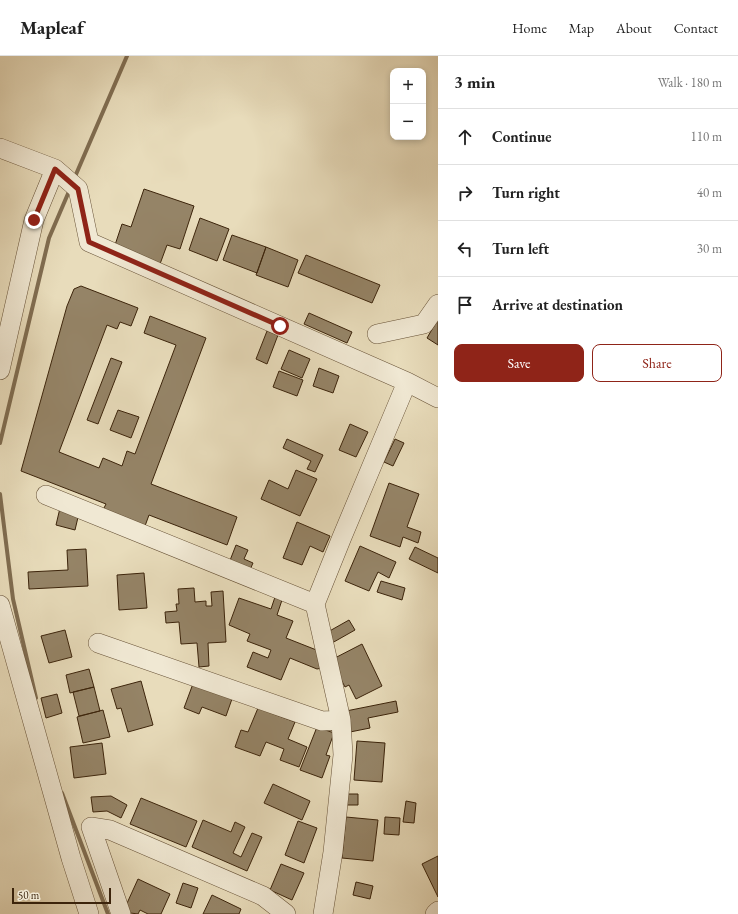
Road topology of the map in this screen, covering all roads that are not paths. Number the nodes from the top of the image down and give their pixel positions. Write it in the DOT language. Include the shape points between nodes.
graph roads {
  1 [pos="0,148"];
  2 [pos="55,169"];
  3 [pos="438,304"];
  4 [pos="377,334"];
  5 [pos="0,370"];
  6 [pos="407,382"];
  7 [pos="438,398"];
  8 [pos="46,495"];
  9 [pos="315,604"];
  10 [pos="0,605"];
  11 [pos="98,643"];
  12 [pos="341,720"];
  13 [pos="438,910"];
  14 [pos="89,914"];
  15 [pos="121,914"];
  16 [pos="286,914"];
  17 [pos="323,914"];
  18 [pos="435,914"];
  1 -- 2 [label="street"];
  2 -- 5 [label="street" via="34,220"];
  2 -- 6 [label="street" via="78,189 89,242"];
  3 -- 4 [label="street" via="424,324"];
  6 -- 7 [label="street"];
  6 -- 9 [label="street"];
  8 -- 9 [label="street"];
  9 -- 12 [label="street"];
  10 -- 14 [label="street"];
  11 -- 12 [label="street" via="322,721"];
  12 -- 17 [label="street" via="342,756 333,852"];
  13 -- 18 [label="street"];
  15 -- 16 [label="street" via="91,827 110,830 263,896"];
}
